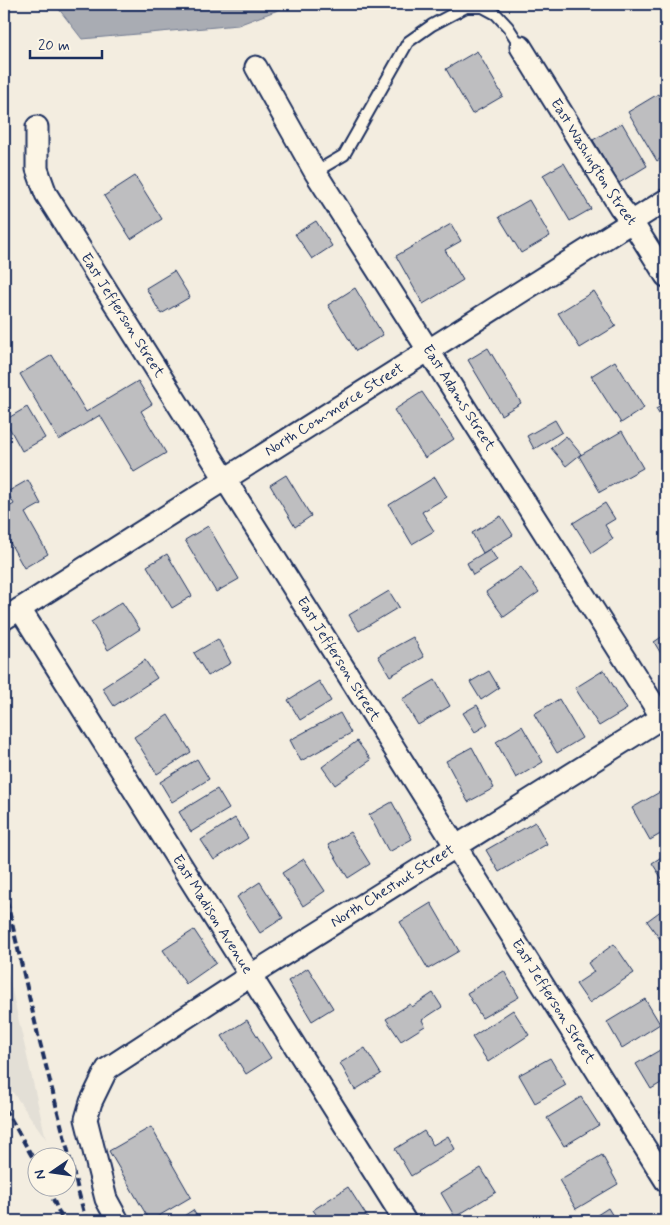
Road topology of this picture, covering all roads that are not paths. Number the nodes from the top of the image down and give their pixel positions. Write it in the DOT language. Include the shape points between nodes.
graph roads {
  1 [pos="521,47"];
  2 [pos="256,67"];
  3 [pos="37,127"];
  4 [pos="316,172"];
  5 [pos="666,200"];
  6 [pos="632,222"];
  7 [pos="666,276"];
  8 [pos="429,350"];
  9 [pos="224,478"];
  10 [pos="12,614"];
  11 [pos="665,719"];
  12 [pos="456,846"];
  13 [pos="251,975"];
  14 [pos="666,1181"];
  15 [pos="118,1221"];
  16 [pos="405,1221"];
  1 -- 4 [label="lane" via="496,14 483,7 466,7 432,25 408,42 344,155"];
  1 -- 6 [label="street, East Washington Street"];
  2 -- 4 [label="street, East Adams Street"];
  3 -- 9 [label="street, East Jefferson Street" via="37,168 46,194"];
  4 -- 8 [label="street, East Adams Street"];
  5 -- 6 [label="street, North Commerce Street"];
  6 -- 7 [label="street, East Washington Street"];
  6 -- 8 [label="street, North Commerce Street"];
  8 -- 9 [label="street, North Commerce Street"];
  8 -- 11 [label="street, East Adams Street"];
  9 -- 10 [label="street, North Commerce Street"];
  9 -- 12 [label="street, East Jefferson Street"];
  10 -- 13 [label="street, East Madison Avenue"];
  11 -- 12 [label="street, North Chestnut Street"];
  12 -- 13 [label="street, North Chestnut Street"];
  12 -- 14 [label="street, East Jefferson Street"];
  13 -- 15 [label="street, North Chestnut Street" via="107,1069 86,1119 106,1199"];
  13 -- 16 [label="street, East Madison Avenue"];
}
